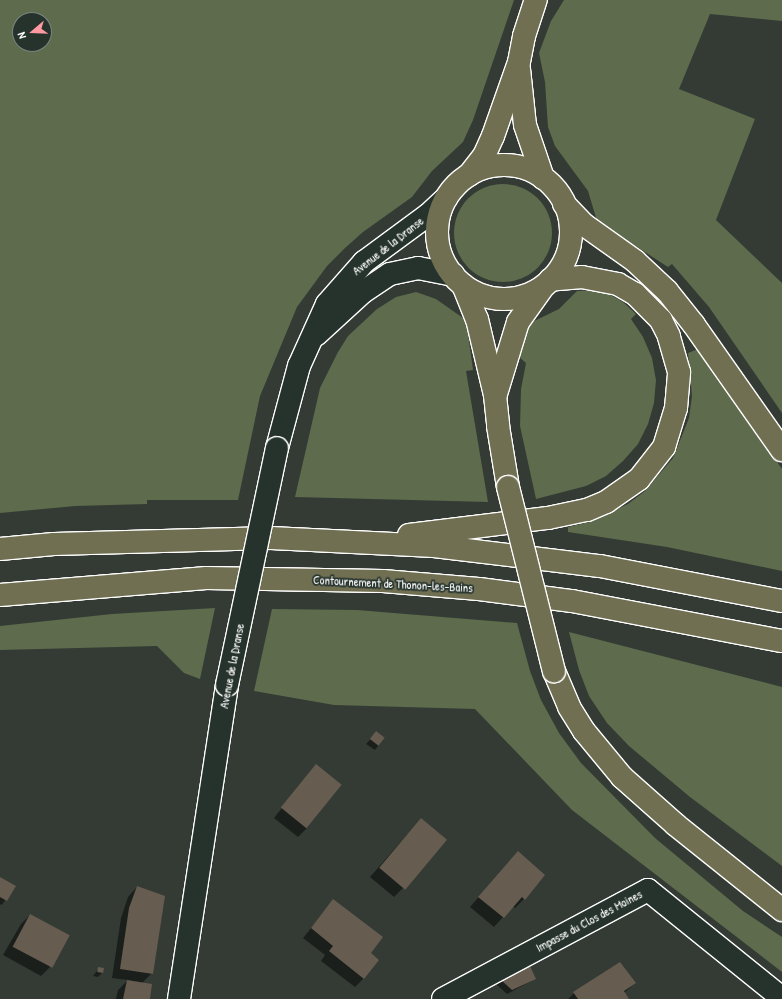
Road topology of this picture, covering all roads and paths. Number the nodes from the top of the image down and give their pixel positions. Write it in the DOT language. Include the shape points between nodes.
graph roads {
  1 [pos="536,0"];
  2 [pos="519,62"];
  3 [pos="469,175"];
  4 [pos="543,178"];
  5 [pos="446,198"];
  6 [pos="564,204"];
  7 [pos="458,280"];
  8 [pos="547,283"];
  9 [pos="311,340"];
  10 [pos="496,395"];
  11 [pos="782,450"];
  12 [pos="351,541"];
  13 [pos="0,549"];
  14 [pos="0,595"];
  15 [pos="782,601"];
  16 [pos="772,638"];
  17 [pos="782,646"];
  18 [pos="747,882"];
  19 [pos="782,894"];
  20 [pos="782,910"];
  21 [pos="782,998"];
  22 [pos="179,999"];
  23 [pos="443,999"];
  1 -- 2 [label="main road" via="524,36"];
  2 -- 3 [label="main road" via="489,147"];
  2 -- 4 [label="main road" via="525,125"];
  3 -- 4 [label="main road" via="501,165 523,168"];
  3 -- 5 [label="main road"];
  4 -- 6 [label="main road"];
  5 -- 7 [label="main road" via="439,217 437,238 442,258"];
  5 -- 9 [label="main road, Avenue de la Dranse" via="428,215 364,262 345,281 327,304"];
  6 -- 8 [label="main road" via="570,226 570,238 564,261"];
  6 -- 11 [label="main road" via="583,224 635,261 667,291"];
  7 -- 8 [label="main road" via="482,295 503,299 524,296"];
  7 -- 9 [label="main road, Avenue de la Dranse" via="418,268 390,274 363,292"];
  7 -- 10 [label="main road" via="478,324"];
  8 -- 10 [label="main road" via="518,322"];
  8 -- 12 [label="main road" via="582,277 618,284 635,294 660,320 675,354 679,390 672,428 652,464 623,492 606,502 568,515"];
  9 -- 22 [label="main road, Avenue de la Dranse, bridge" via="295,380 277,448 227,685"];
  10 -- 18 [label="main road, bridge" via="498,426 508,487 554,671 569,707 584,731 622,777 676,825"];
  12 -- 13 [label="main road" via="271,538 187,539 54,544"];
  12 -- 15 [label="main road" via="434,546 592,565 682,580"];
  14 -- 16 [label="main road, Contournement de Thonon-les-Bains" via="206,578 383,581 479,589 572,601"];
  16 -- 17 [label="main road, Contournement de Thonon-les-Bains"];
  18 -- 19 [label="main road"];
  18 -- 20 [label="main road"];
  21 -- 23 [label="main road, Impasse du Clos des Moines" via="648,890"];
}
